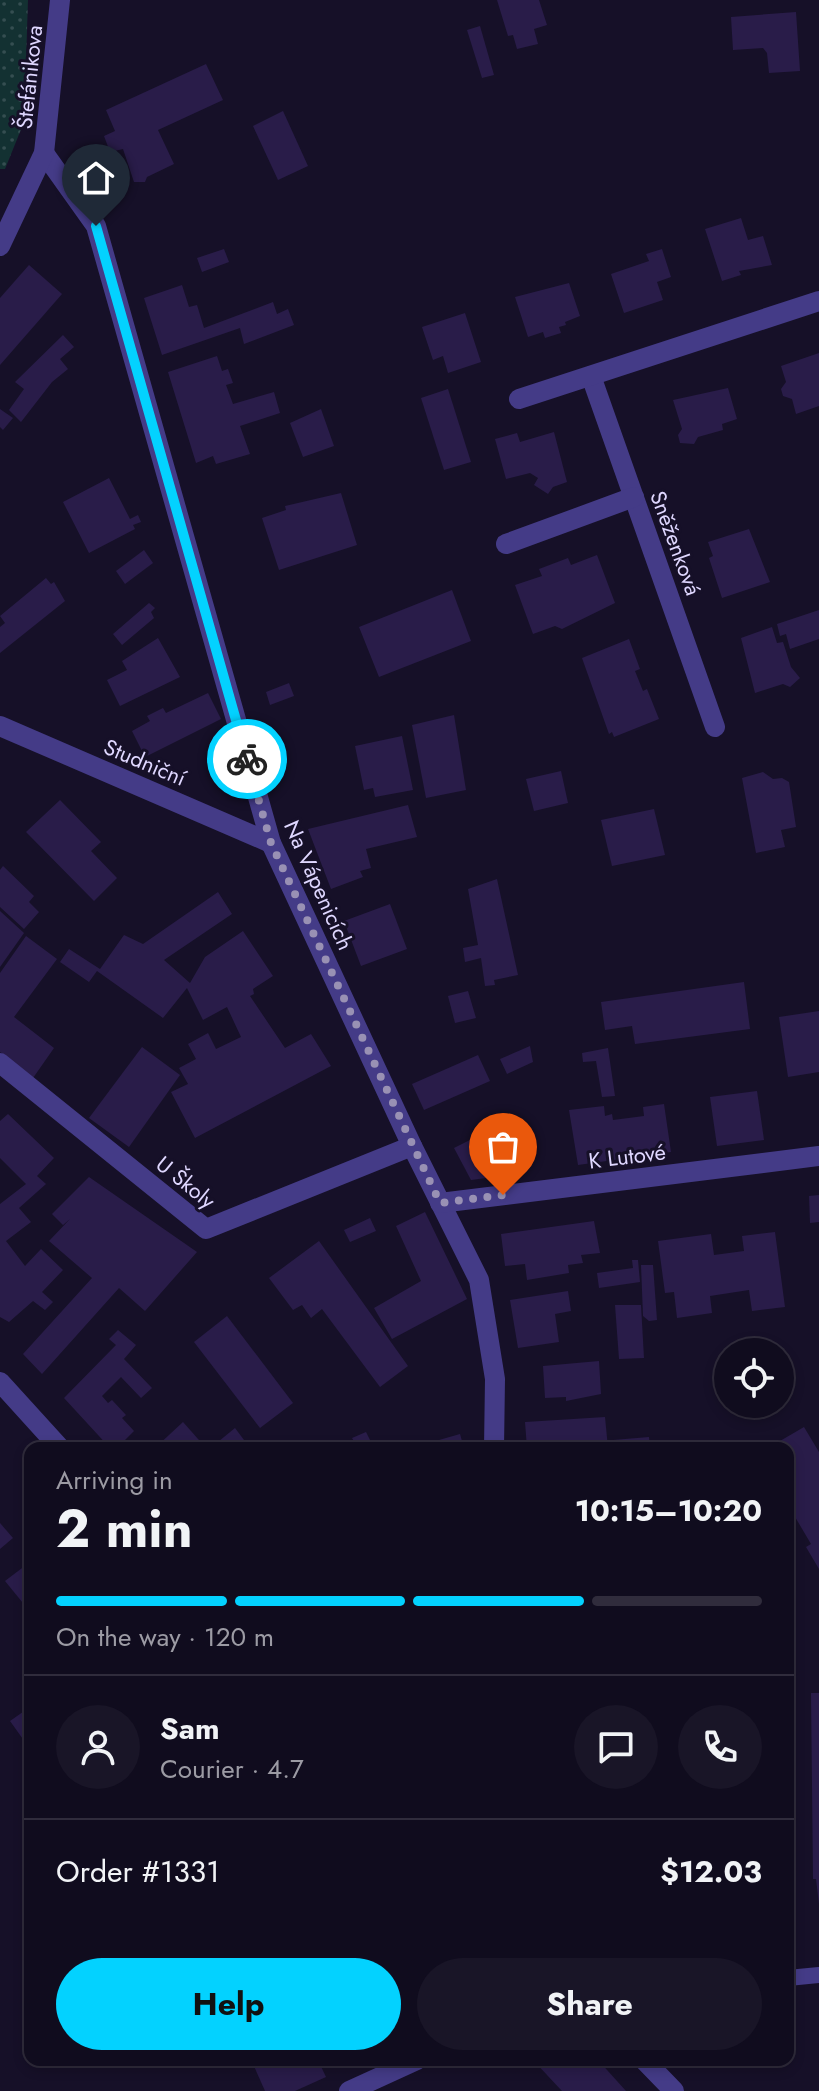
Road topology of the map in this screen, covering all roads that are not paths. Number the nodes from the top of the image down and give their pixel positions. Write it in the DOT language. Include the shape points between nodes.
graph roads {
  1 [pos="60,0"];
  2 [pos="44,153"];
  3 [pos="0,246"];
  4 [pos="819,301"];
  5 [pos="591,376"];
  6 [pos="519,399"];
  7 [pos="634,497"];
  8 [pos="506,544"];
  9 [pos="0,726"];
  10 [pos="715,727"];
  11 [pos="271,843"];
  12 [pos="0,1063"];
  13 [pos="412,1146"];
  14 [pos="819,1156"];
  15 [pos="440,1203"];
  16 [pos="0,1382"];
  17 [pos="55,1442"];
  18 [pos="494,1442"];
  19 [pos="819,1975"];
  20 [pos="794,1977"];
  21 [pos="404,2066"];
  22 [pos="650,2066"];
  23 [pos="349,2091"];
  24 [pos="674,2091"];
  1 -- 2 [label="street, Štefánikova"];
  2 -- 3 [label="street, Štefánikova"];
  2 -- 11 [label="street, Na Vápenicích" via="96,226"];
  4 -- 5 [label="street"];
  5 -- 6 [label="street"];
  5 -- 7 [label="street, Sněženková"];
  7 -- 8 [label="street"];
  7 -- 10 [label="street, Sněženková"];
  9 -- 11 [label="street, Studniční"];
  11 -- 13 [label="street, Na Vápenicích"];
  12 -- 13 [label="street, U Školy" via="206,1229"];
  13 -- 15 [label="street, Na Vápenicích"];
  14 -- 15 [label="street, K Lutové"];
  15 -- 18 [label="street, Na Vápenicích" via="479,1280 495,1379"];
  16 -- 17 [label="street"];
  19 -- 20 [label="lane"];
  21 -- 23 [label="street"];
  22 -- 24 [label="street"];
}
